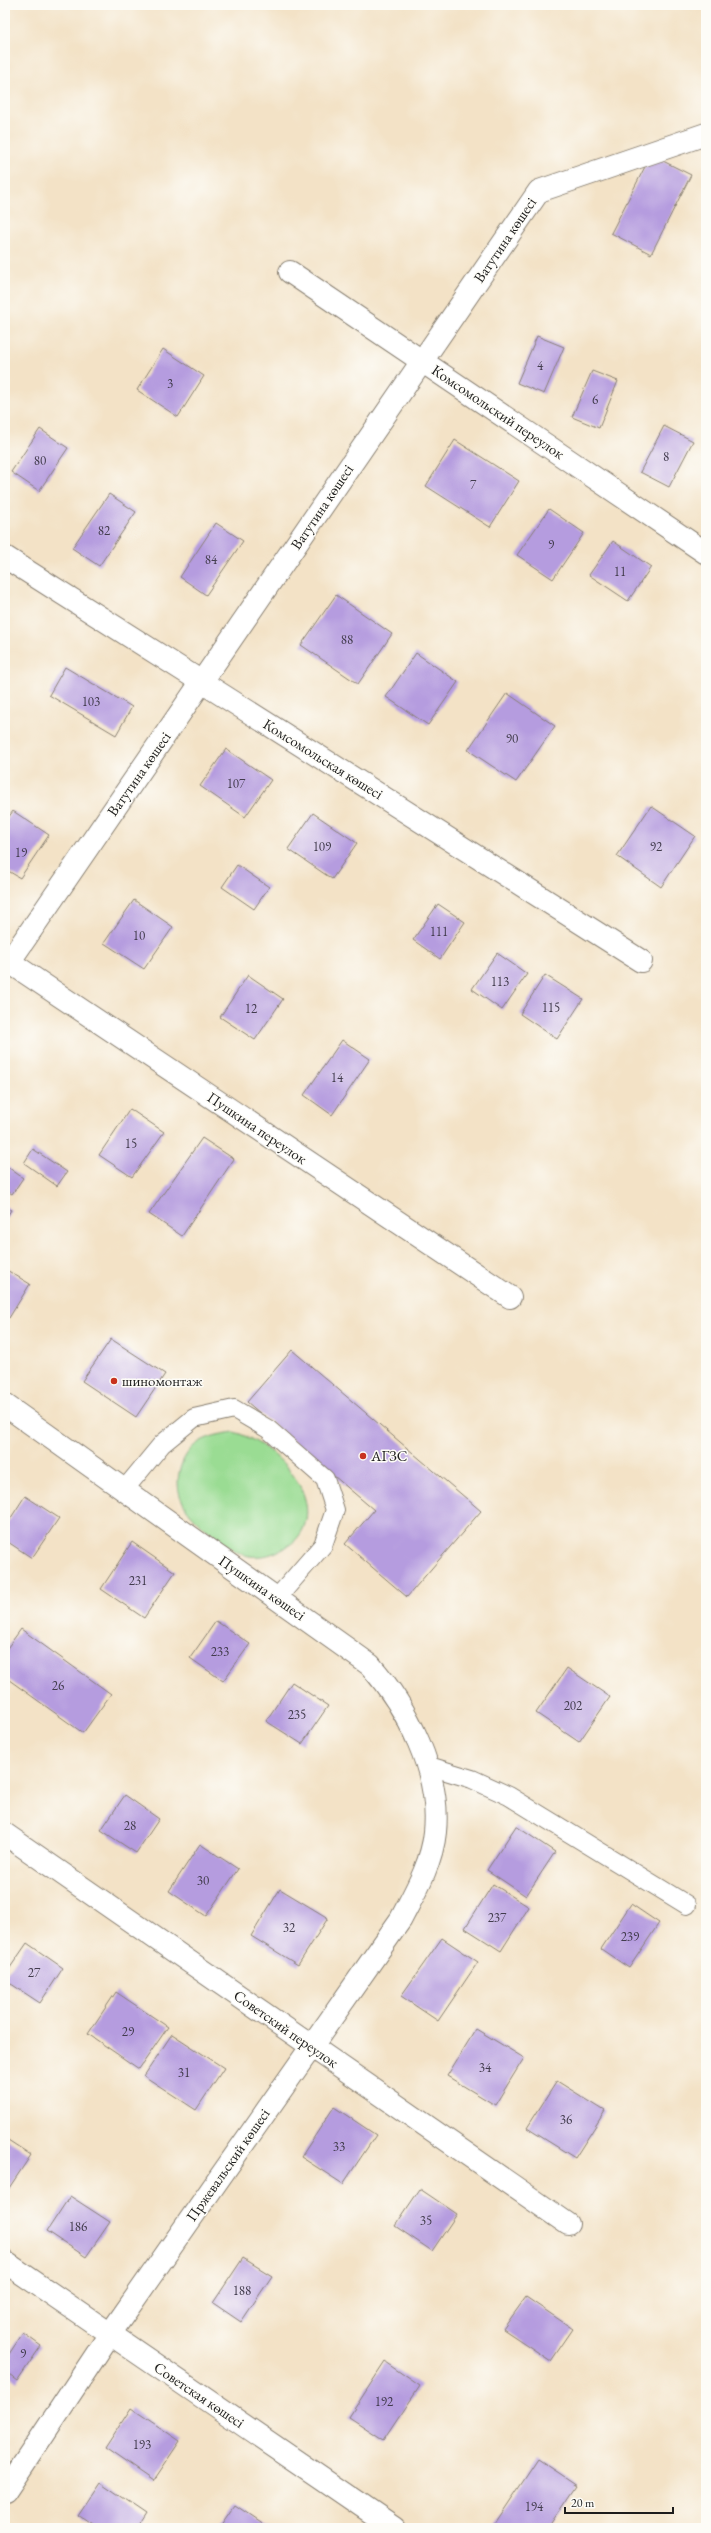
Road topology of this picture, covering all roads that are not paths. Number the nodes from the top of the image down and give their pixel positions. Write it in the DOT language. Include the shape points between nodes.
graph roads {
  1 [pos="706,134"];
  2 [pos="290,272"];
  3 [pos="422,361"];
  4 [pos="706,553"];
  5 [pos="5,557"];
  6 [pos="202,682"];
  7 [pos="641,961"];
  8 [pos="6,963"];
  9 [pos="510,1297"];
  10 [pos="5,1405"];
  11 [pos="124,1490"];
  12 [pos="277,1598"];
  13 [pos="426,1765"];
  14 [pos="436,1831"];
  15 [pos="5,1834"];
  16 [pos="687,1905"];
  17 [pos="311,2046"];
  18 [pos="568,2224"];
  19 [pos="5,2262"];
  20 [pos="110,2334"];
  21 [pos="5,2492"];
  22 [pos="394,2528"];
  1 -- 3 [label="street, Ватутина көшесі" via="539,191"];
  2 -- 3 [label="street, Комсомольский переулок"];
  3 -- 4 [label="street, Комсомольский переулок"];
  3 -- 6 [label="street, Ватутина көшесі"];
  5 -- 6 [label="street, Комсомольская көшесі"];
  6 -- 7 [label="street, Комсомольская көшесі"];
  6 -- 8 [label="street, Ватутина көшесі"];
  8 -- 9 [label="street, Пушкина переулок"];
  10 -- 11 [label="street, Пушкина көшесі"];
  11 -- 12 [label="street, Пушкина көшесі"];
  11 -- 12 [label="lane" via="162,1444 194,1418 234,1410 268,1429 325,1479 334,1510 323,1545"];
  12 -- 13 [label="street, Пушкина көшесі" via="370,1665 389,1687 405,1714 422,1749"];
  13 -- 14 [label="street, Пушкина көшесі" via="433,1792"];
  13 -- 16 [label="lane" via="472,1779 509,1796"];
  14 -- 17 [label="street, Пржевальский көшесі" via="424,1875 401,1919"];
  15 -- 17 [label="street, Советский переулок"];
  17 -- 18 [label="street, Советский переулок"];
  17 -- 20 [label="street, Пржевальский көшесі"];
  19 -- 20 [label="street, Советская көшесі"];
  20 -- 21 [label="street, Пржевальский көшесі"];
  20 -- 22 [label="street, Советская көшесі"];
}
